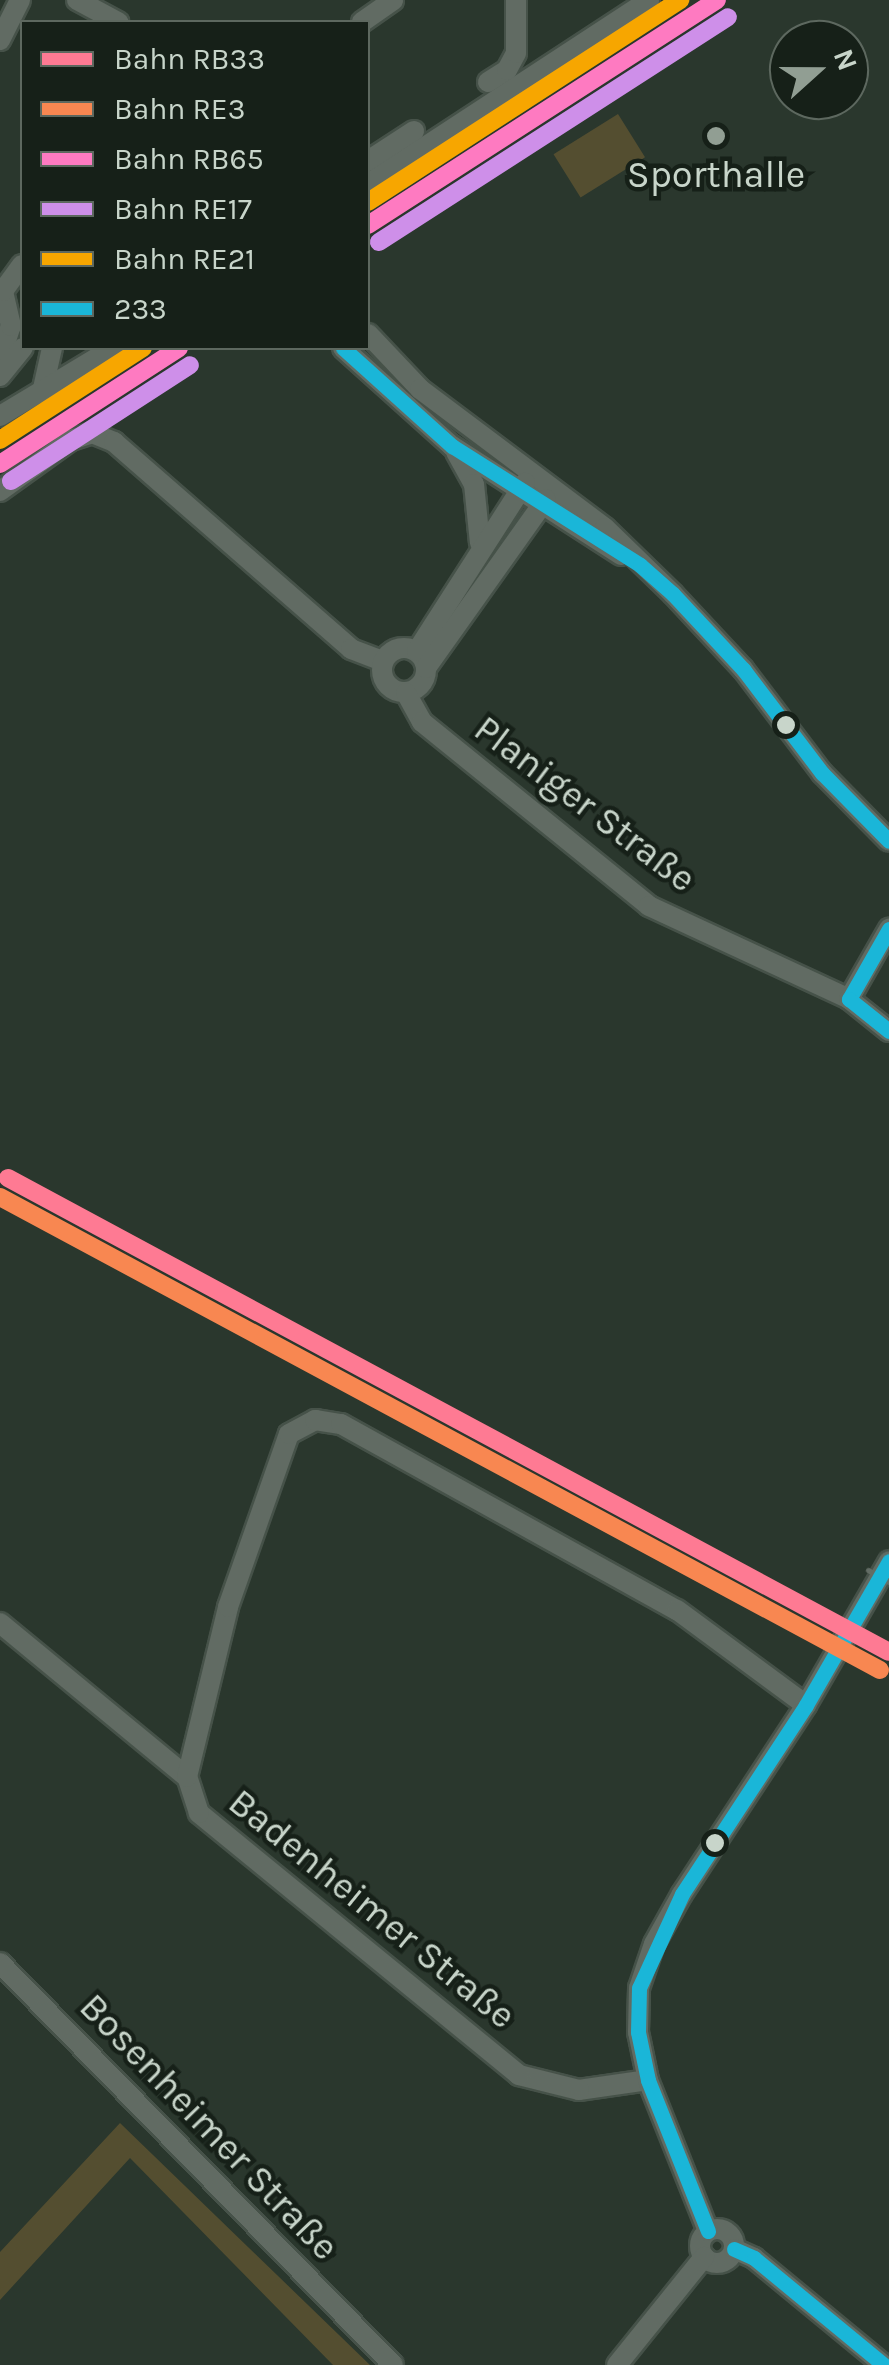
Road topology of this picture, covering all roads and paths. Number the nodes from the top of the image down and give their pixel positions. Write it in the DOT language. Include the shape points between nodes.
graph roads {
  1 [pos="20,0"];
  2 [pos="77,0"];
  3 [pos="393,0"];
  4 [pos="516,0"];
  5 [pos="649,0"];
  6 [pos="114,20"];
  7 [pos="365,20"];
  8 [pos="0,40"];
  9 [pos="488,82"];
  10 [pos="414,131"];
  11 [pos="370,160"];
  12 [pos="370,183"];
  13 [pos="20,266"];
  14 [pos="9,309"];
  15 [pos="370,336"];
  16 [pos="21,350"];
  17 [pos="52,350"];
  18 [pos="110,350"];
  19 [pos="346,350"];
  20 [pos="0,359"];
  21 [pos="0,376"];
  22 [pos="42,393"];
  23 [pos="0,416"];
  24 [pos="452,446"];
  25 [pos="532,474"];
  26 [pos="0,490"];
  27 [pos="518,491"];
  28 [pos="547,497"];
  29 [pos="480,545"];
  30 [pos="421,660"];
  31 [pos="383,661"];
  32 [pos="406,692"];
  33 [pos="889,841"];
  34 [pos="889,929"];
  35 [pos="849,999"];
  36 [pos="889,1030"];
  37 [pos="889,1562"];
  38 [pos="0,1623"];
  39 [pos="806,1704"];
  40 [pos="187,1776"];
  41 [pos="0,1963"];
  42 [pos="648,2080"];
  43 [pos="708,2231"];
  44 [pos="734,2249"];
  45 [pos="704,2258"];
  46 [pos="369,2339"];
  47 [pos="393,2365"];
  48 [pos="401,2365"];
  49 [pos="617,2365"];
  50 [pos="884,2365"];
  1 -- 8 [label="street"];
  2 -- 6 [label="street"];
  3 -- 7 [label="street"];
  4 -- 9 [label="street" via="516,53 507,70"];
  5 -- 12 [label="street"];
  10 -- 11 [label="street"];
  13 -- 14 [label="street" via="5,283"];
  14 -- 20 [label="street"];
  15 -- 25 [label="street" via="420,389"];
  16 -- 21 [label="street"];
  17 -- 22 [label="street"];
  18 -- 22 [label="street"];
  19 -- 24 [label="street"];
  22 -- 23 [label="street"];
  24 -- 27 [label="street"];
  24 -- 29 [label="street" via="474,484"];
  25 -- 27 [label="street"];
  25 -- 28 [label="street"];
  26 -- 31 [label="street, Planiger Straße" via="92,432 114,442 351,649"];
  27 -- 28 [label="street"];
  27 -- 29 [label="street"];
  28 -- 30 [label="street"];
  28 -- 33 [label="street" via="640,565 708,630 822,773"];
  29 -- 30 [label="street"];
  30 -- 31 [label="street" via="398,648"];
  30 -- 32 [label="street" via="423,682"];
  31 -- 32 [label="street, Planiger Straße" via="386,683"];
  32 -- 35 [label="street, Planiger Straße" via="422,722 650,906"];
  34 -- 35 [label="street"];
  35 -- 36 [label="street, Planiger Straße"];
  37 -- 39 [label="street"];
  38 -- 40 [label="street"];
  39 -- 40 [label="street, Badenheimer Straße" via="678,1610 341,1424 314,1420 289,1434 273,1476 228,1607"];
  39 -- 42 [label="street" via="654,1944 639,1988 638,2032"];
  40 -- 42 [label="street, Badenheimer Straße" via="199,1813 519,2075 579,2090"];
  41 -- 46 [label="street, Bosenheimer Straße"];
  42 -- 43 [label="street"];
  43 -- 44 [label="street" via="724,2230"];
  43 -- 45 [label="street" via="700,2243"];
  44 -- 45 [label="street" via="722,2262"];
  44 -- 50 [label="street" via="754,2258"];
  45 -- 49 [label="street"];
  46 -- 47 [label="street, Bosenheimer Straße"];
  46 -- 48 [label="street, Bosenheimer Straße"];
}
